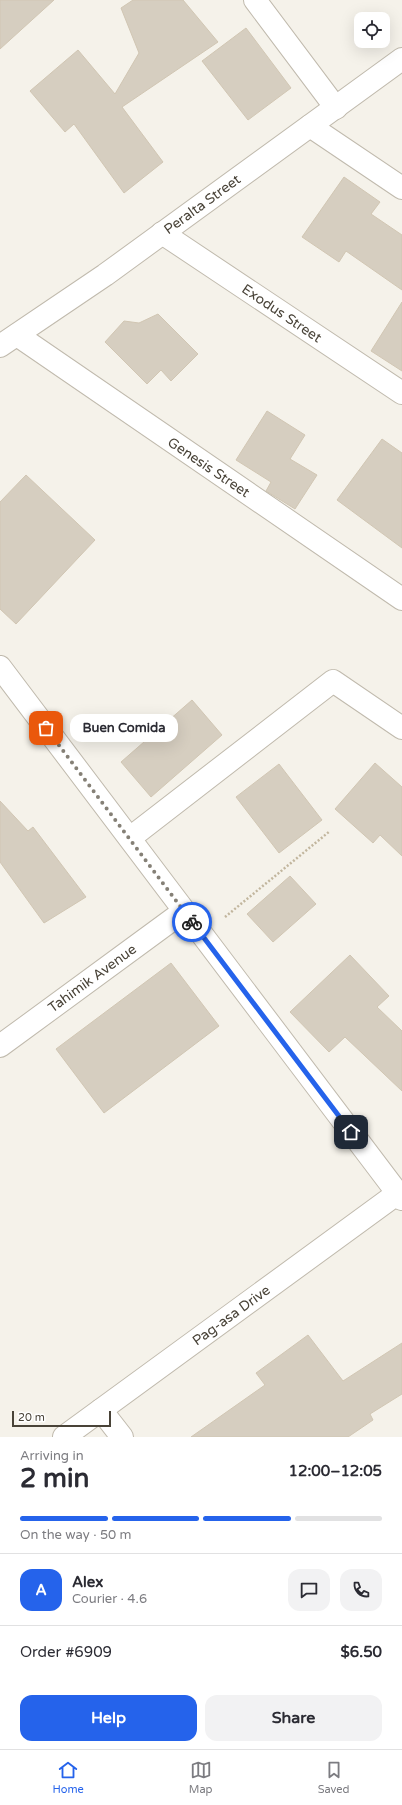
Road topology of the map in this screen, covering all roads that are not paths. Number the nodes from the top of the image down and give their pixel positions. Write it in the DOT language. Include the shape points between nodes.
graph roads {
  1 [pos="255,0"];
  2 [pos="402,59"];
  3 [pos="336,108"];
  4 [pos="310,126"];
  5 [pos="402,188"];
  6 [pos="162,233"];
  7 [pos="8,340"];
  8 [pos="402,393"];
  9 [pos="402,599"];
  10 [pos="0,667"];
  11 [pos="402,728"];
  12 [pos="130,838"];
  13 [pos="184,910"];
  14 [pos="0,1046"];
  15 [pos="400,1196"];
  16 [pos="101,1410"];
  17 [pos="64,1437"];
  18 [pos="122,1437"];
  1 -- 3 [label="street"];
  2 -- 3 [label="street, Peralta Street"];
  3 -- 4 [label="street, Peralta Street"];
  4 -- 5 [label="street"];
  4 -- 6 [label="street, Peralta Street"];
  6 -- 7 [label="street, Peralta Street"];
  6 -- 8 [label="street, Exodus Street"];
  7 -- 9 [label="street, Genesis Street"];
  10 -- 12 [label="street"];
  11 -- 12 [label="street" via="333,681"];
  12 -- 13 [label="street"];
  13 -- 14 [label="street, Tahimik Avenue"];
  13 -- 15 [label="street"];
  15 -- 16 [label="street, Pag-asa Drive"];
  16 -- 17 [label="street, Pag-asa Drive"];
  16 -- 18 [label="street"];
}
